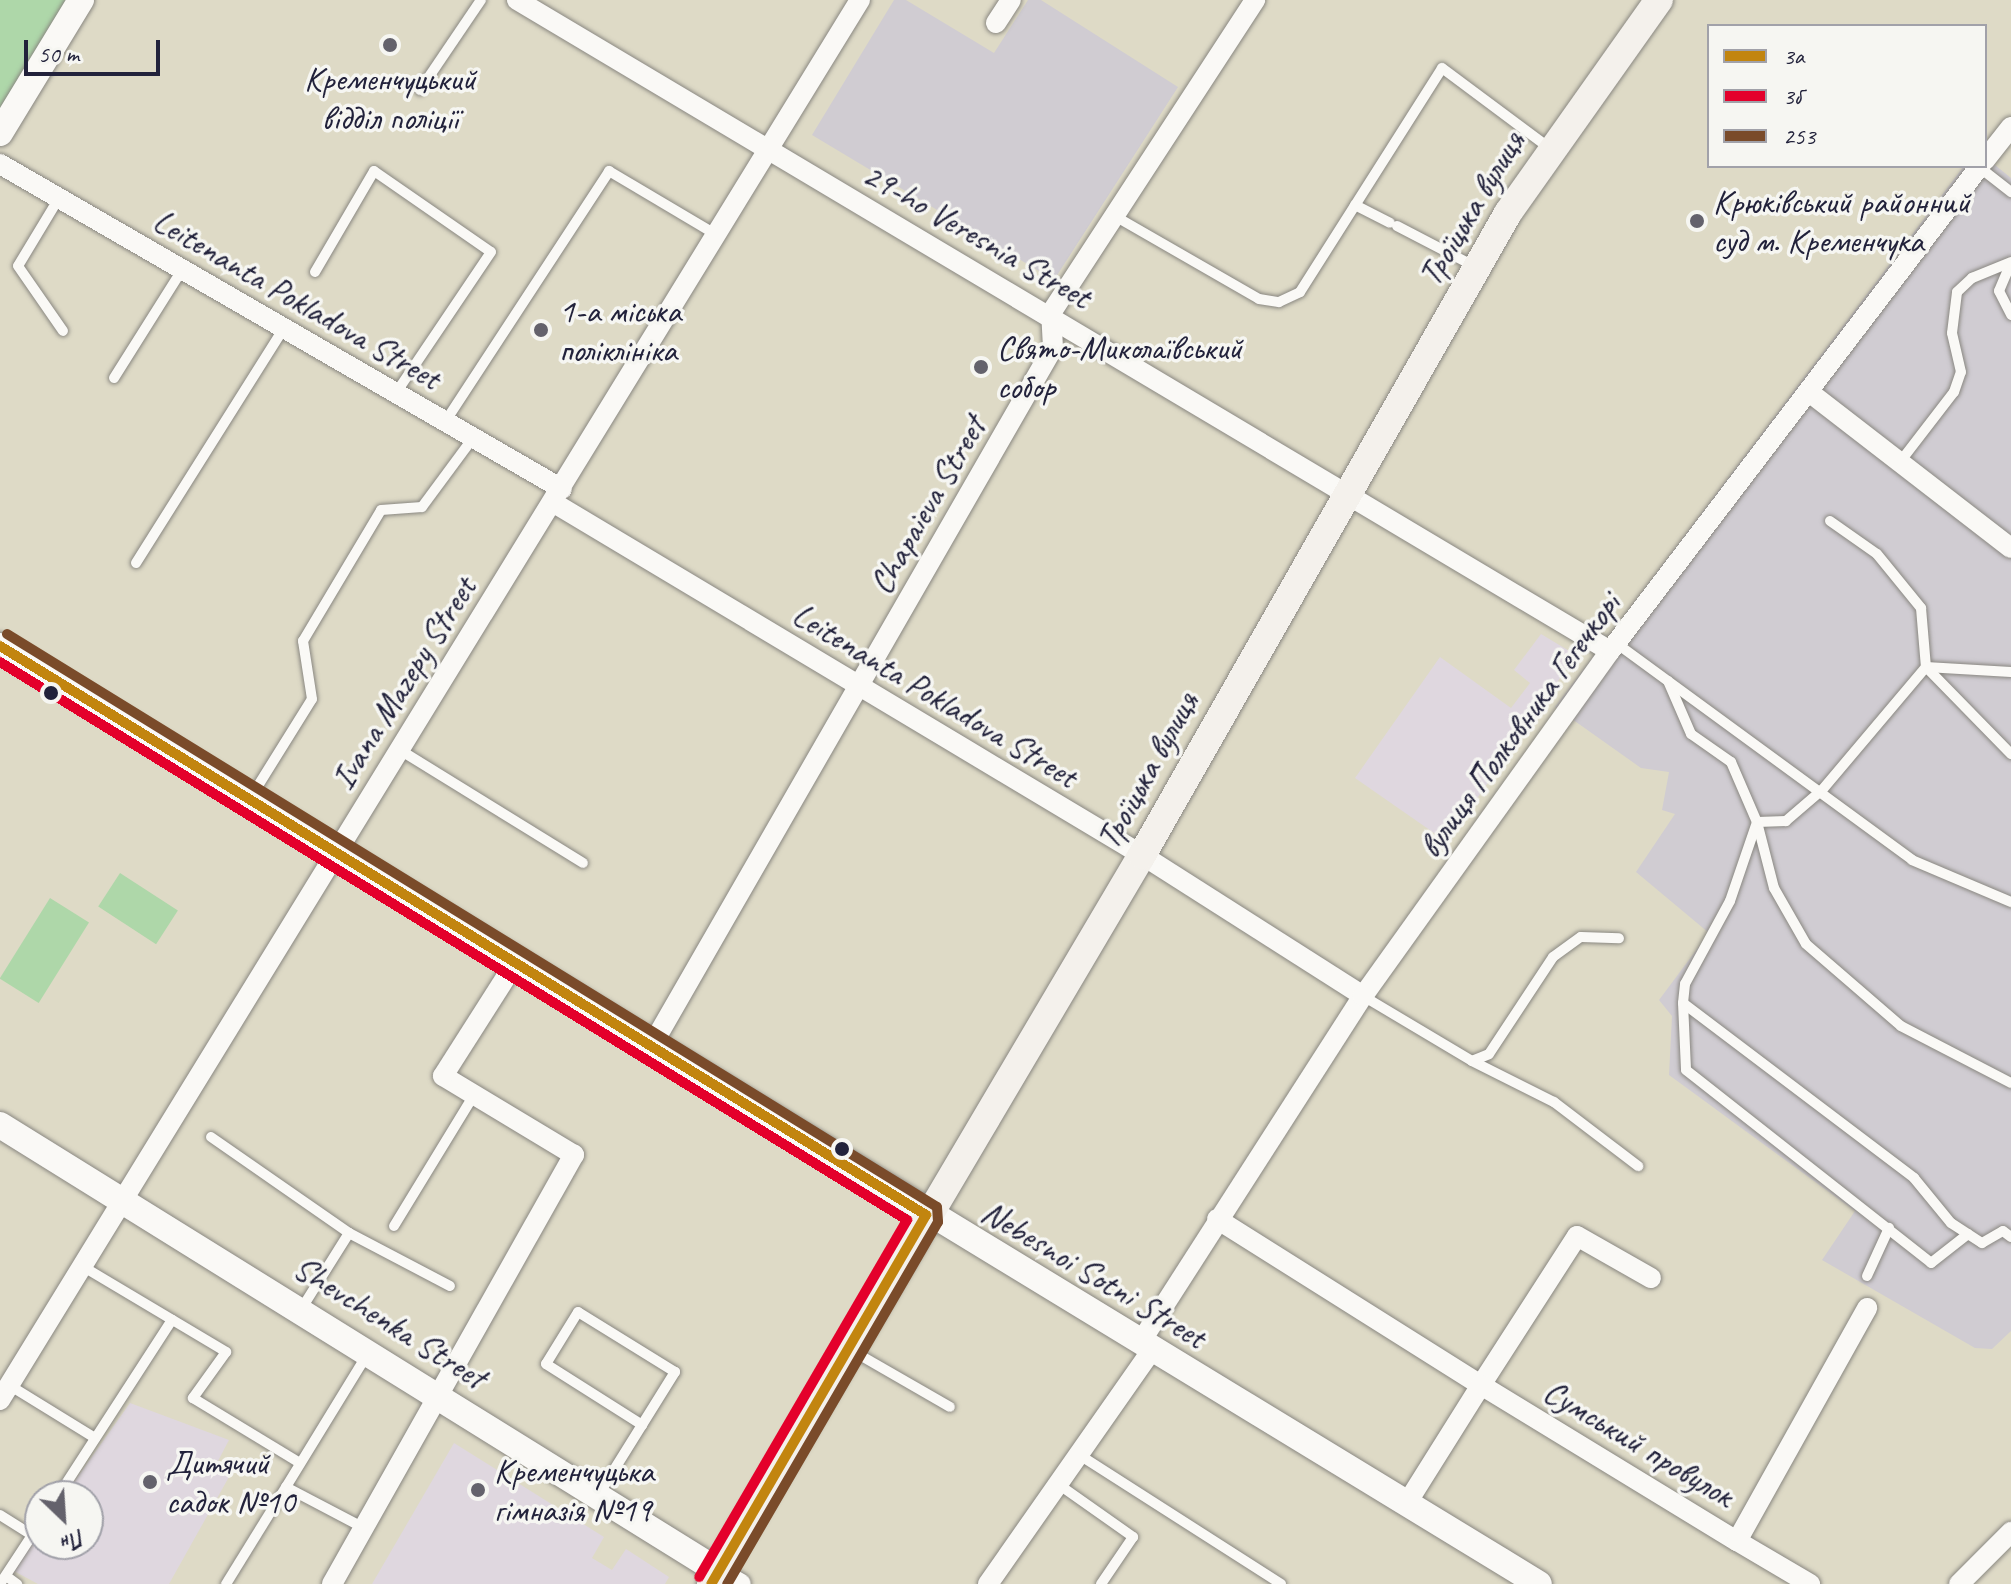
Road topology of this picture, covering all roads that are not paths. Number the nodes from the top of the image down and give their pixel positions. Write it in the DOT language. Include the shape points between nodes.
graph roads {
  1 [pos="81,0"];
  2 [pos="481,0"];
  3 [pos="517,0"];
  4 [pos="860,0"];
  5 [pos="1011,0"];
  6 [pos="1255,0"];
  7 [pos="1659,0"];
  8 [pos="996,23"];
  9 [pos="420,90"];
  10 [pos="2011,127"];
  11 [pos="0,133"];
  12 [pos="1548,147"];
  13 [pos="770,154"];
  14 [pos="1987,158"];
  15 [pos="0,164"];
  16 [pos="1979,168"];
  17 [pos="1986,168"];
  18 [pos="2011,192"];
  19 [pos="59,198"];
  20 [pos="1355,205"];
  21 [pos="1111,214"];
  22 [pos="719,236"];
  23 [pos="2011,263"];
  24 [pos="1476,267"];
  25 [pos="182,270"];
  26 [pos="315,272"];
  27 [pos="1051,313"];
  28 [pos="2011,315"];
  29 [pos="284,328"];
  30 [pos="63,331"];
  31 [pos="114,378"];
  32 [pos="1809,392"];
  33 [pos="396,393"];
  34 [pos="445,422"];
  35 [pos="473,438"];
  36 [pos="1900,462"];
  37 [pos="1346,489"];
  38 [pos="558,496"];
  39 [pos="1830,521"];
  40 [pos="2011,548"];
  41 [pos="136,563"];
  42 [pos="0,646"];
  43 [pos="1613,647"];
  44 [pos="1926,667"];
  45 [pos="2011,672"];
  46 [pos="1668,681"];
  47 [pos="860,689"];
  48 [pos="400,750"];
  49 [pos="2010,753"];
  50 [pos="1822,790"];
  51 [pos="251,797"];
  52 [pos="1757,822"];
  53 [pos="338,849"];
  54 [pos="1142,855"];
  55 [pos="583,863"];
  56 [pos="2011,902"];
  57 [pos="1619,938"];
  58 [pos="517,960"];
  59 [pos="1363,996"];
  60 [pos="1683,1003"];
  61 [pos="651,1047"];
  62 [pos="1472,1061"];
  63 [pos="2011,1083"];
  64 [pos="474,1095"];
  65 [pos="0,1125"];
  66 [pos="211,1137"];
  67 [pos="1638,1166"];
  68 [pos="121,1202"];
  69 [pos="926,1215"];
  70 [pos="1217,1219"];
  71 [pos="2011,1222"];
  72 [pos="394,1226"];
  73 [pos="1889,1228"];
  74 [pos="349,1233"];
  75 [pos="1968,1234"];
  76 [pos="2007,1234"];
  77 [pos="82,1266"];
  78 [pos="1867,1276"];
  79 [pos="1651,1278"];
  80 [pos="450,1286"];
  81 [pos="302,1308"];
  82 [pos="1867,1308"];
  83 [pos="172,1320"];
  84 [pos="1146,1346"];
  85 [pos="849,1349"];
  86 [pos="369,1352"];
  87 [pos="1481,1385"];
  88 [pos="4,1393"];
  89 [pos="440,1395"];
  90 [pos="950,1407"];
  91 [pos="642,1425"];
  92 [pos="95,1438"];
  93 [pos="1078,1454"];
  94 [pos="300,1463"];
  95 [pos="68,1480"];
  96 [pos="1058,1484"];
  97 [pos="286,1487"];
  98 [pos="598,1496"];
  99 [pos="1407,1503"];
  100 [pos="0,1515"];
  101 [pos="364,1528"];
  102 [pos="24,1530"];
  103 [pos="2011,1532"];
  104 [pos="1737,1541"];
  105 [pos="24,1547"];
  106 [pos="3,1580"];
  107 [pos="723,1580"];
  108 [pos="17,1584"];
  109 [pos="226,1584"];
  110 [pos="332,1584"];
  111 [pos="988,1584"];
  112 [pos="1101,1584"];
  113 [pos="1281,1584"];
  114 [pos="1539,1584"];
  115 [pos="1810,1584"];
  116 [pos="1959,1584"];
  1 -- 11 [label="street"];
  2 -- 9 [label="lane"];
  3 -- 13 [label="street, 29-ho Veresnia Street"];
  4 -- 13 [label="street, Ivana Mazepy Street"];
  5 -- 8 [label="street"];
  6 -- 21 [label="street"];
  7 -- 12 [label="main road, Троїцька вулиця"];
  10 -- 14 [label="street, вулиця Полковника Гегечкорі"];
  12 -- 20 [label="lane" via="1442,68"];
  12 -- 24 [label="main road, Троїцька вулиця"];
  13 -- 22 [label="street, Ivana Mazepy Street"];
  13 -- 27 [label="street, 29-ho Veresnia Street"];
  15 -- 19 [label="street, Leitenanta Pokladova Street"];
  16 -- 32 [label="street, вулиця Полковника Гегечкорі"];
  17 -- 18 [label="lane"];
  19 -- 25 [label="street, Leitenanta Pokladova Street"];
  19 -- 30 [label="lane" via="18,266"];
  20 -- 21 [label="lane" via="1300,292 1279,302 1252,295"];
  20 -- 24 [label="lane"];
  21 -- 27 [label="street"];
  22 -- 34 [label="lane" via="609,171"];
  22 -- 38 [label="street, Ivana Mazepy Street"];
  23 -- 28 [label="lane" via="1999,291"];
  23 -- 36 [label="lane" via="1972,278 1957,292 1952,333 1961,372 1954,392"];
  24 -- 37 [label="main road, Троїцька вулиця"];
  25 -- 29 [label="street, Leitenanta Pokladova Street"];
  25 -- 31 [label="lane"];
  26 -- 33 [label="lane" via="374,171 491,252"];
  27 -- 37 [label="street, 29-ho Veresnia Street"];
  27 -- 47 [label="street, Chapaieva Street" via="1053,348"];
  29 -- 33 [label="street, Leitenanta Pokladova Street"];
  29 -- 41 [label="lane"];
  32 -- 36 [label="street"];
  32 -- 43 [label="street, вулиця Полковника Гегечкорі"];
  33 -- 34 [label="street, Leitenanta Pokladova Street"];
  34 -- 35 [label="street, Leitenanta Pokladova Street"];
  35 -- 38 [label="street, Leitenanta Pokladova Street"];
  35 -- 51 [label="lane" via="422,507 381,510 303,641 312,699"];
  36 -- 40 [label="street"];
  37 -- 43 [label="street, 29-ho Veresnia Street"];
  37 -- 54 [label="main road, Троїцька вулиця"];
  38 -- 47 [label="street, Leitenanta Pokladova Street"];
  38 -- 48 [label="street, Ivana Mazepy Street"];
  39 -- 44 [label="lane" via="1877,554 1921,608"];
  42 -- 51 [label="street, Nebesnoi Sotni Street"];
  43 -- 46 [label="lane"];
  43 -- 59 [label="street, вулиця Полковника Гегечкорі"];
  44 -- 45 [label="lane"];
  44 -- 49 [label="lane"];
  44 -- 50 [label="lane"];
  46 -- 50 [label="lane"];
  46 -- 52 [label="lane" via="1691,734 1731,762"];
  47 -- 54 [label="street, Leitenanta Pokladova Street"];
  47 -- 61 [label="street, Chapaieva Street"];
  48 -- 53 [label="street, Ivana Mazepy Street"];
  48 -- 55 [label="lane"];
  50 -- 52 [label="lane" via="1786,821"];
  50 -- 56 [label="lane" via="1912,860"];
  51 -- 53 [label="street, Nebesnoi Sotni Street"];
  52 -- 60 [label="lane" via="1730,901 1685,984"];
  52 -- 63 [label="lane" via="1774,888 1806,944 1901,1026"];
  53 -- 58 [label="street, Nebesnoi Sotni Street"];
  53 -- 68 [label="street, Ivana Mazepy Street"];
  54 -- 59 [label="street, Leitenanta Pokladova Street"];
  54 -- 69 [label="main road, Троїцька вулиця"];
  57 -- 62 [label="lane" via="1581,937 1553,957 1489,1054"];
  58 -- 61 [label="street, Nebesnoi Sotni Street"];
  58 -- 64 [label="street" via="443,1076"];
  59 -- 62 [label="lane"];
  59 -- 70 [label="street, вулиця Полковника Гегечкорі"];
  60 -- 73 [label="lane" via="1686,1070"];
  60 -- 75 [label="lane" via="1914,1178 1930,1204"];
  61 -- 69 [label="street, Nebesnoi Sotni Street"];
  62 -- 67 [label="lane" via="1554,1102"];
  64 -- 72 [label="lane"];
  64 -- 89 [label="street" via="574,1155"];
  65 -- 68 [label="street, Shevchenka Street"];
  66 -- 74 [label="lane"];
  68 -- 77 [label="street, Ivana Mazepy Street"];
  68 -- 81 [label="street, Shevchenka Street"];
  69 -- 84 [label="street, Nebesnoi Sotni Street"];
  69 -- 85 [label="main road, Троїцька вулиця"];
  70 -- 84 [label="street, вулиця Полковника Гегечкорі"];
  70 -- 87 [label="street, Сумський провулок"];
  71 -- 76 [label="lane"];
  73 -- 75 [label="lane" via="1931,1263"];
  73 -- 78 [label="lane"];
  74 -- 80 [label="lane"];
  74 -- 81 [label="lane"];
  75 -- 76 [label="lane" via="1982,1243"];
  77 -- 83 [label="lane"];
  77 -- 88 [label="street, Ivana Mazepy Street"];
  79 -- 87 [label="street" via="1577,1236"];
  81 -- 86 [label="street, Shevchenka Street"];
  82 -- 104 [label="street, Сумський провулок"];
  83 -- 92 [label="lane"];
  83 -- 94 [label="lane" via="226,1352 193,1398"];
  84 -- 93 [label="street, вулиця Полковника Гегечкорі"];
  84 -- 99 [label="street, Nebesnoi Sotni Street"];
  85 -- 90 [label="lane"];
  85 -- 107 [label="main road, Троїцька вулиця"];
  86 -- 89 [label="street, Shevchenka Street"];
  86 -- 94 [label="lane"];
  87 -- 99 [label="street"];
  87 -- 104 [label="street, Сумський провулок"];
  88 -- 92 [label="lane"];
  89 -- 98 [label="street, Shevchenka Street"];
  89 -- 101 [label="street"];
  91 -- 91 [label="lane" via="675,1372 578,1312 546,1364"];
  91 -- 98 [label="lane"];
  92 -- 95 [label="lane"];
  93 -- 96 [label="street, вулиця Полковника Гегечкорі"];
  93 -- 113 [label="lane"];
  94 -- 97 [label="lane"];
  96 -- 111 [label="street, вулиця Полковника Гегечкорі"];
  96 -- 112 [label="lane" via="1133,1537"];
  97 -- 101 [label="lane"];
  97 -- 109 [label="lane"];
  98 -- 107 [label="street, Shevchenka Street"];
  99 -- 114 [label="street, Nebesnoi Sotni Street"];
  100 -- 102 [label="lane"];
  101 -- 110 [label="street"];
  103 -- 116 [label="street"];
  104 -- 115 [label="street"];
  105 -- 106 [label="lane"];
  106 -- 108 [label="lane"];
}
